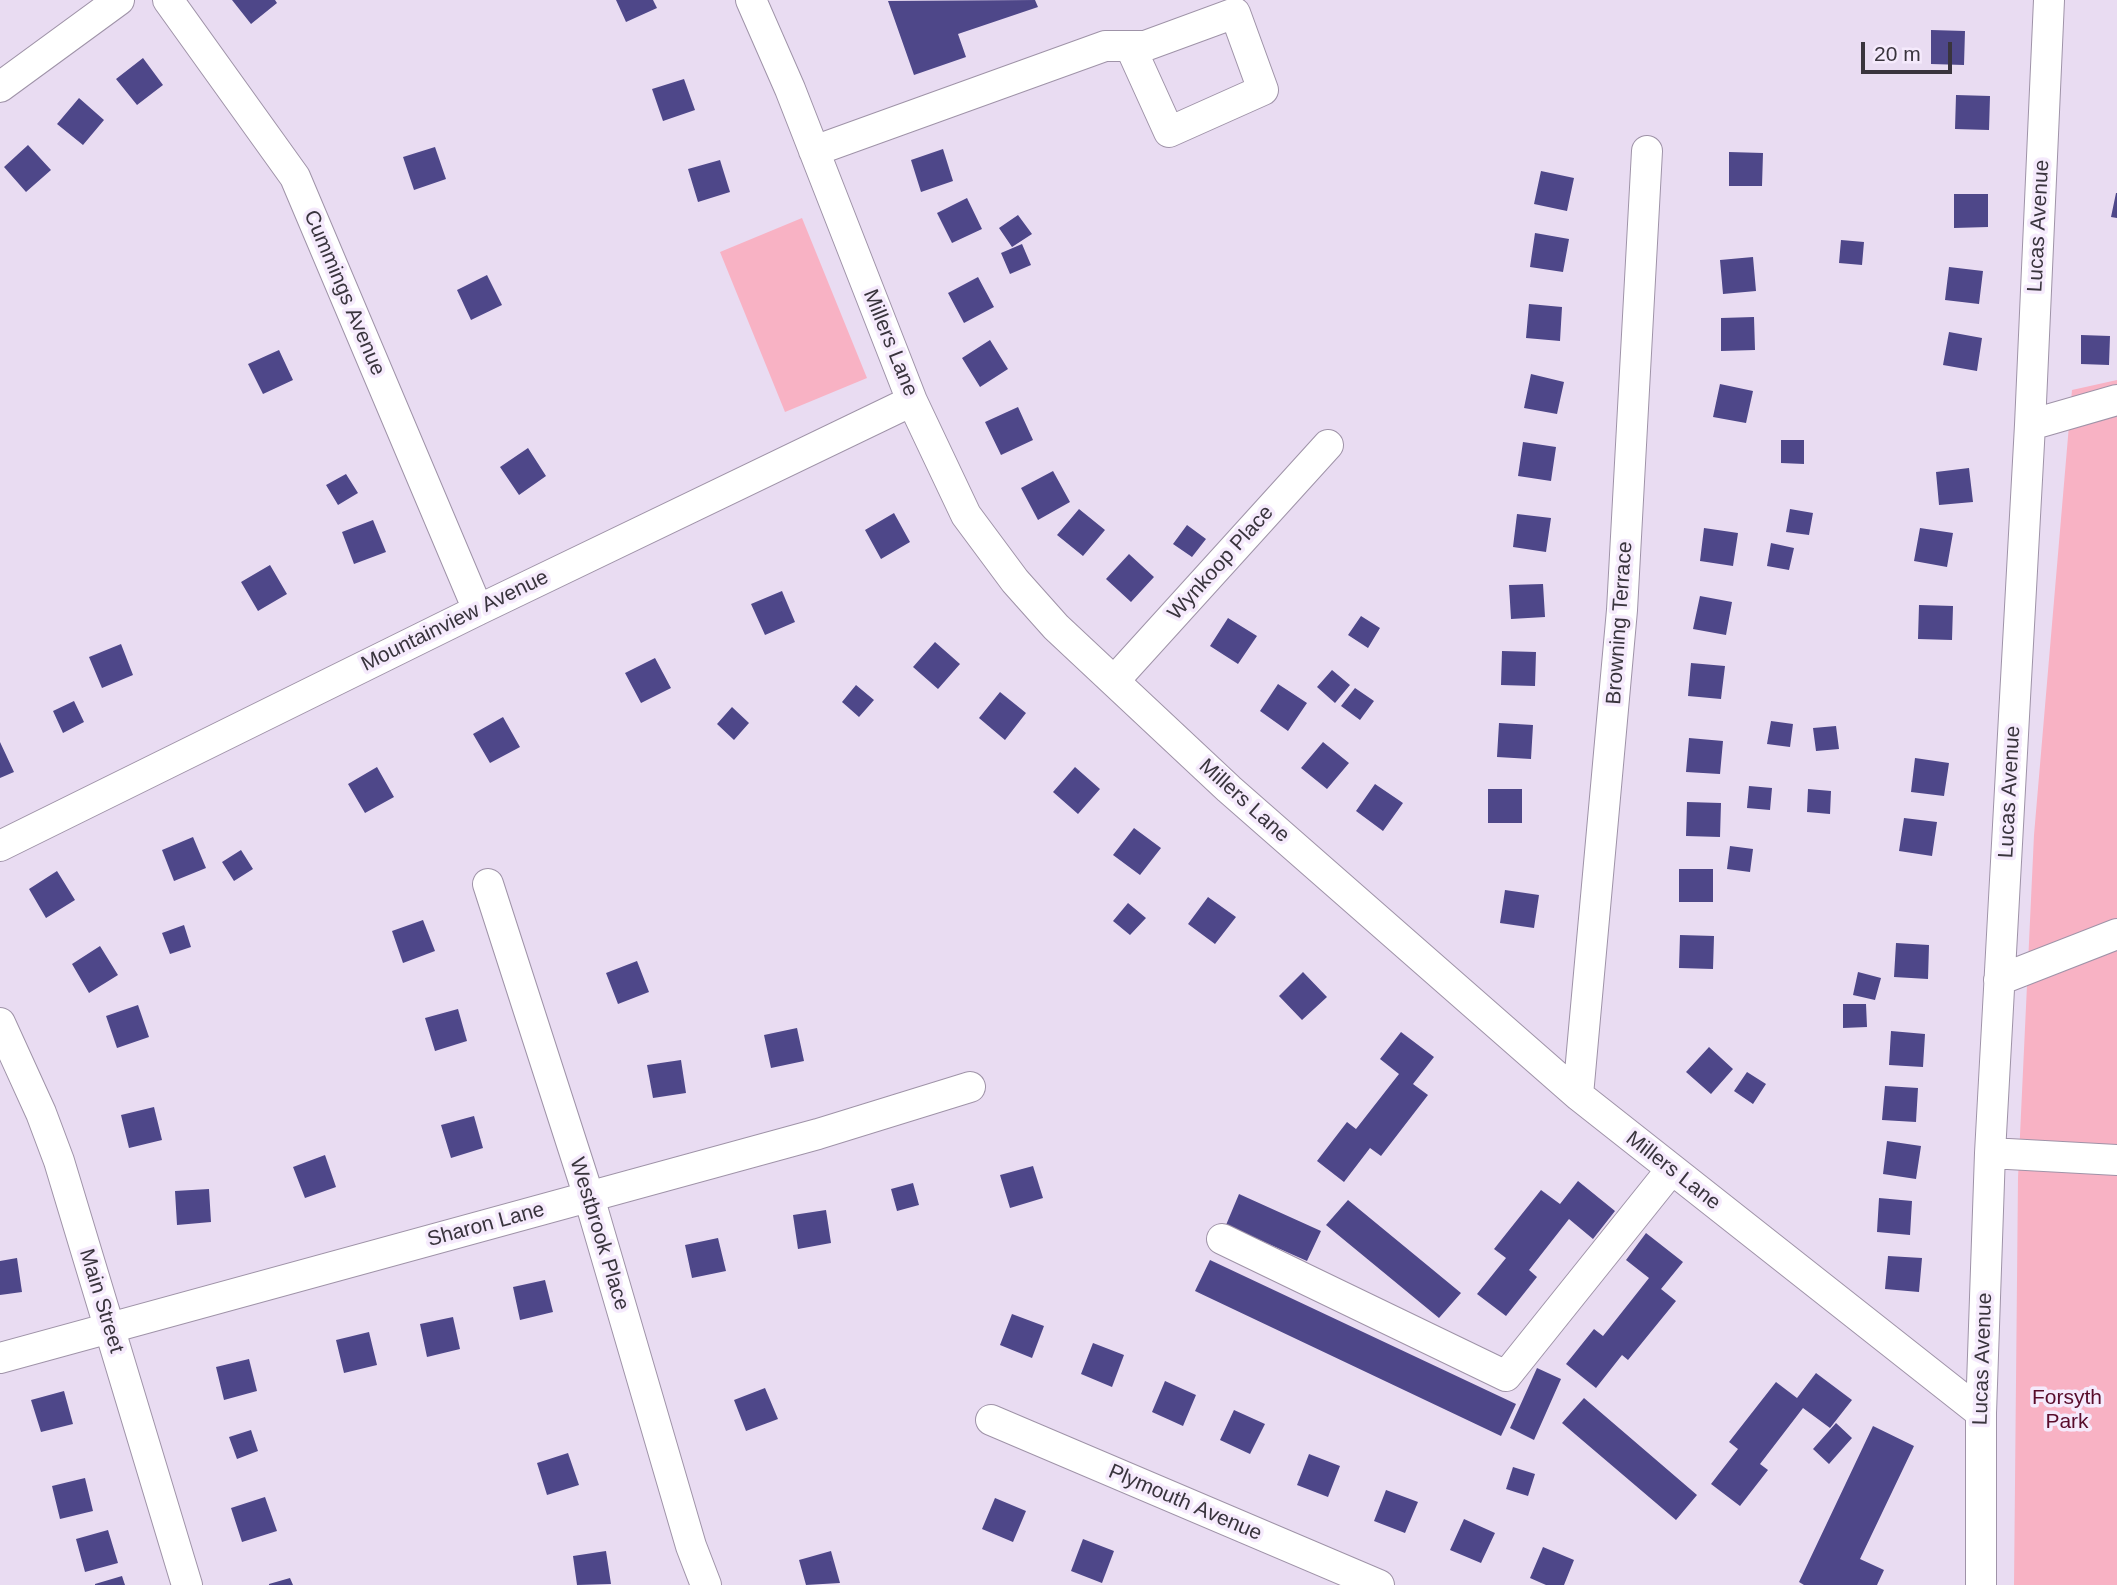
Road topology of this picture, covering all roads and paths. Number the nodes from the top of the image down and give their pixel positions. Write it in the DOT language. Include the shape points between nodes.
graph roads {
  1 [pos="119,0"];
  2 [pos="167,0"];
  3 [pos="751,0"];
  4 [pos="2049,0"];
  5 [pos="1130,46"];
  6 [pos="0,87"];
  7 [pos="814,151"];
  8 [pos="1647,151"];
  9 [pos="2117,400"];
  10 [pos="912,401"];
  11 [pos="2031,425"];
  12 [pos="1328,445"];
  13 [pos="478,610"];
  14 [pos="1114,681"];
  15 [pos="0,846"];
  16 [pos="488,884"];
  17 [pos="2117,934"];
  18 [pos="1999,980"];
  19 [pos="0,1023"];
  20 [pos="970,1087"];
  21 [pos="1578,1095"];
  22 [pos="1990,1153"];
  23 [pos="2117,1160"];
  24 [pos="1671,1170"];
  25 [pos="589,1197"];
  26 [pos="1222,1239"];
  27 [pos="109,1328"];
  28 [pos="0,1358"];
  29 [pos="1981,1413"];
  30 [pos="991,1420"];
  31 [pos="187,1585"];
  32 [pos="706,1585"];
  33 [pos="1379,1585"];
  34 [pos="1981,1585"];
  1 -- 6 [label="street"];
  2 -- 13 [label="street, Cummings Avenue" via="295,177"];
  3 -- 7 [label="street, Millers Lane"];
  4 -- 11 [label="street, Lucas Avenue"];
  5 -- 5 [label="street" via="1145,46 1236,13 1263,90 1169,132"];
  5 -- 7 [label="street" via="1105,46"];
  7 -- 10 [label="street, Millers Lane"];
  8 -- 21 [label="street, Browning Terrace" via="1622,610"];
  9 -- 11 [label="street"];
  10 -- 13 [label="street, Mountainview Avenue"];
  10 -- 14 [label="street, Millers Lane" via="966,515 1023,590"];
  11 -- 18 [label="street, Lucas Avenue"];
  12 -- 14 [label="street, Wynkoop Place"];
  13 -- 15 [label="street, Mountainview Avenue"];
  14 -- 21 [label="street, Millers Lane" via="1229,789"];
  16 -- 25 [label="street, Westbrook Place"];
  17 -- 18 [label="street"];
  18 -- 22 [label="street, Lucas Avenue"];
  19 -- 27 [label="street, Main Street" via="55,1149"];
  20 -- 25 [label="street, Sharon Lane"];
  21 -- 24 [label="street, Millers Lane"];
  22 -- 23 [label="street"];
  22 -- 29 [label="street, Lucas Avenue"];
  24 -- 26 [label="street" via="1506,1376"];
  24 -- 29 [label="street, Millers Lane"];
  25 -- 27 [label="street, Sharon Lane"];
  25 -- 32 [label="street, Westbrook Place"];
  27 -- 28 [label="street, Sharon Lane"];
  27 -- 31 [label="street, Main Street"];
  29 -- 34 [label="street, Lucas Avenue"];
  30 -- 33 [label="street, Plymouth Avenue"];
}
